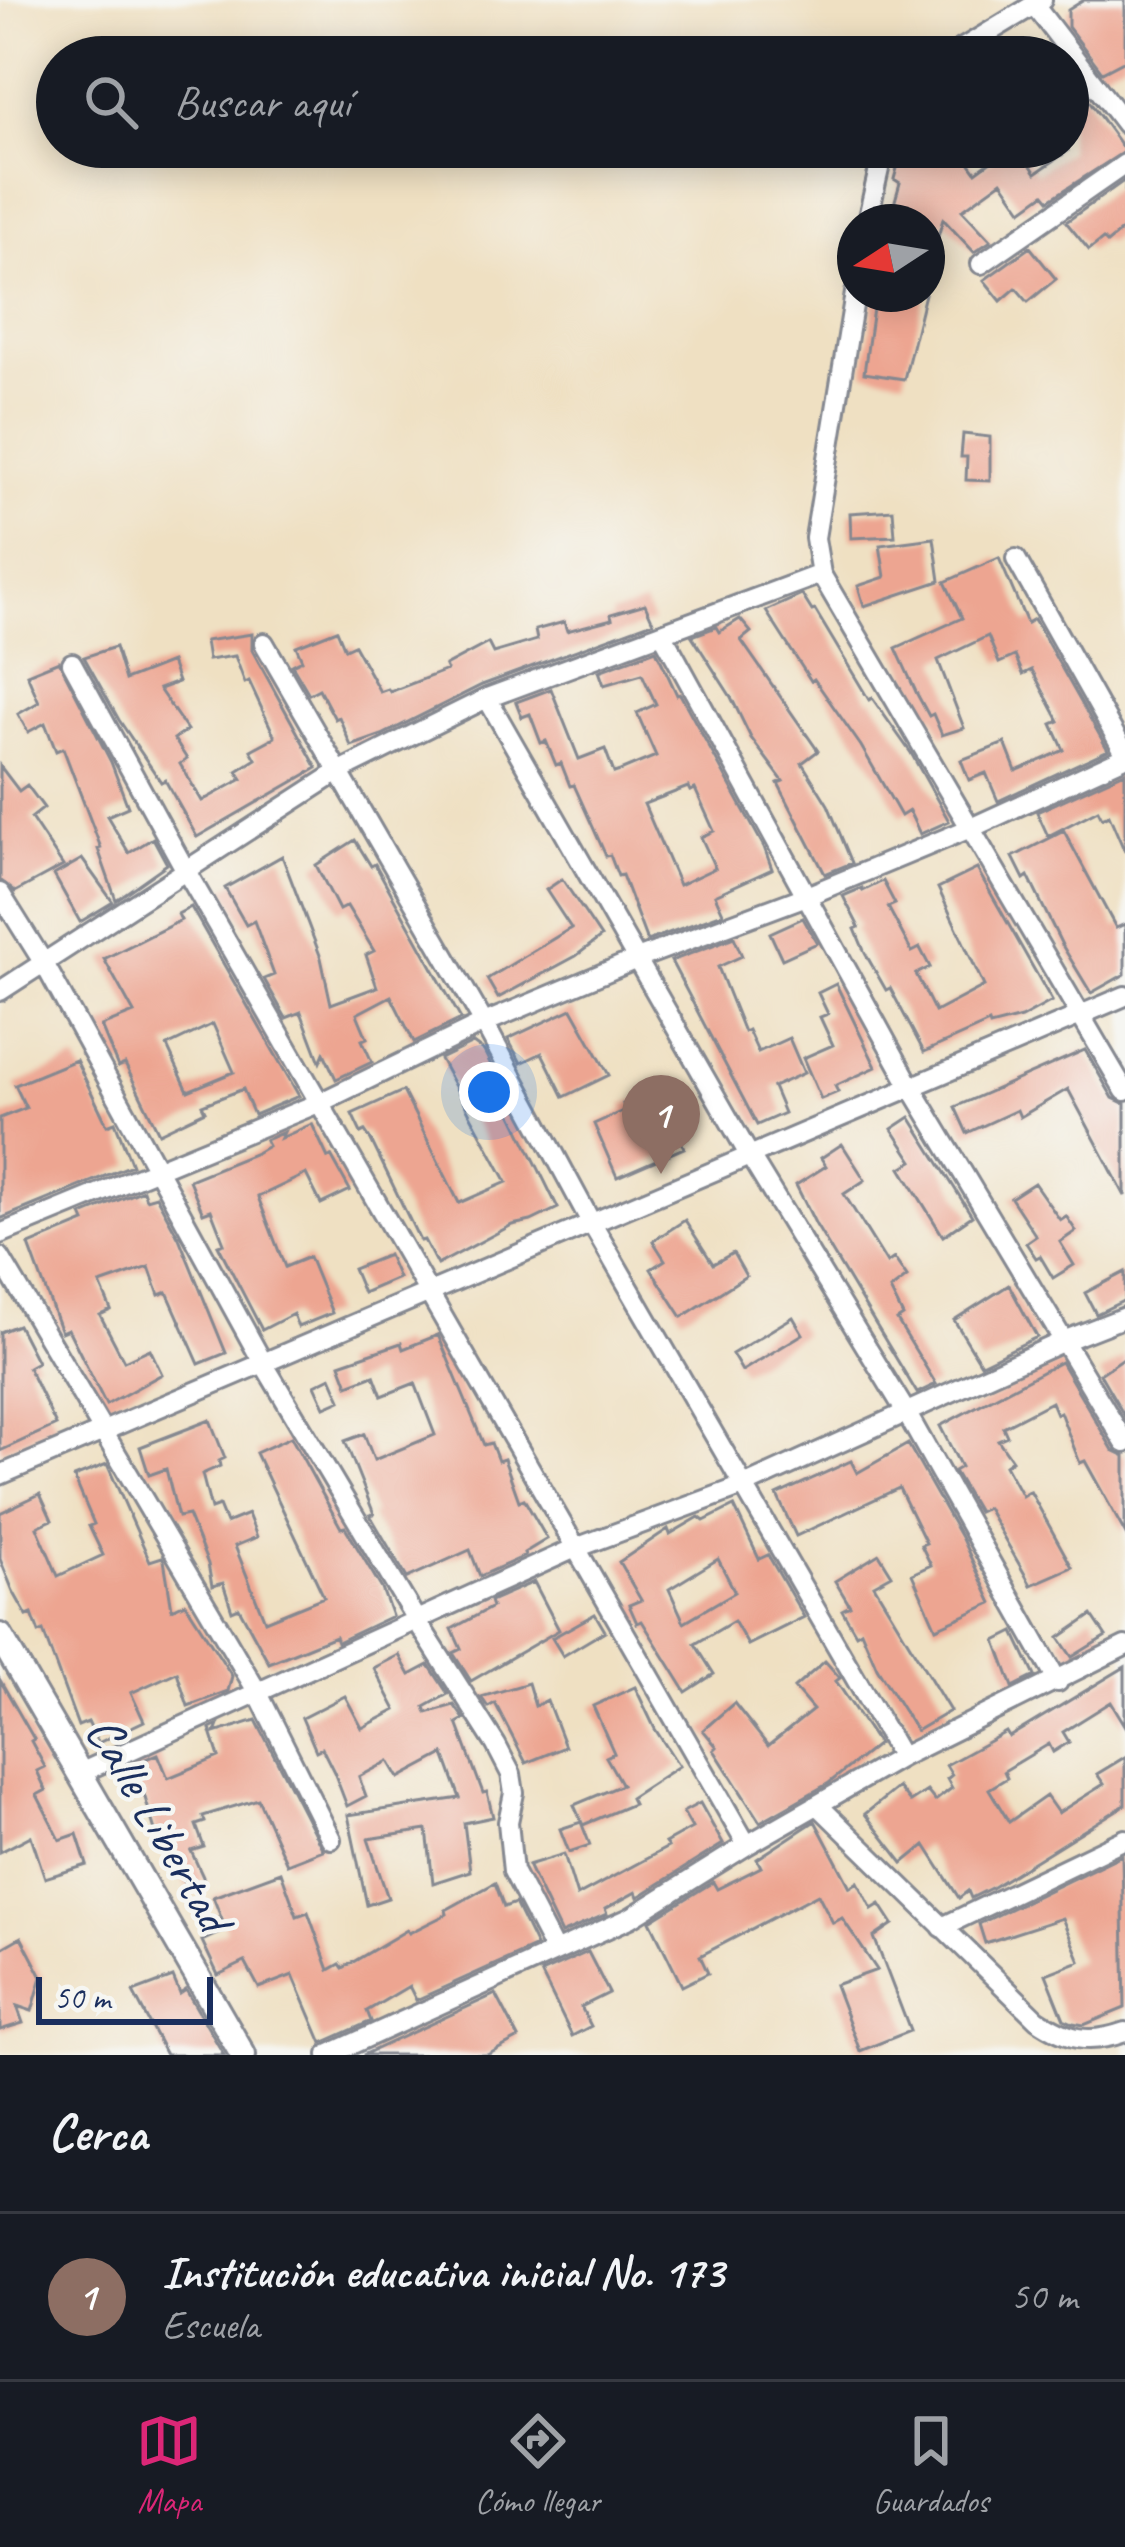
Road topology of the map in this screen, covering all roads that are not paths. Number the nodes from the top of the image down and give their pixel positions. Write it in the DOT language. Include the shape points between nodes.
graph roads {
  1 [pos="1038,3"];
  2 [pos="983,36"];
  3 [pos="1062,36"];
  4 [pos="1089,74"];
  5 [pos="1125,124"];
  6 [pos="1125,164"];
  7 [pos="880,168"];
  8 [pos="872,204"];
  9 [pos="981,264"];
  10 [pos="852,312"];
  11 [pos="1016,559"];
  12 [pos="821,574"];
  13 [pos="662,633"];
  14 [pos="264,643"];
  15 [pos="72,663"];
  16 [pos="487,698"];
  17 [pos="1125,755"];
  18 [pos="338,772"];
  19 [pos="974,827"];
  20 [pos="186,871"];
  21 [pos="0,893"];
  22 [pos="809,895"];
  23 [pos="637,959"];
  24 [pos="45,965"];
  25 [pos="0,991"];
  26 [pos="1125,996"];
  27 [pos="1081,1013"];
  28 [pos="484,1023"];
  29 [pos="910,1085"];
  30 [pos="1125,1091"];
  31 [pos="321,1102"];
  32 [pos="748,1153"];
  33 [pos="159,1171"];
  34 [pos="592,1224"];
  35 [pos="0,1234"];
  36 [pos="0,1257"];
  37 [pos="428,1292"];
  38 [pos="1125,1317"];
  39 [pos="1066,1340"];
  40 [pos="262,1361"];
  41 [pos="907,1412"];
  42 [pos="100,1430"];
  43 [pos="1125,1443"];
  44 [pos="0,1474"];
  45 [pos="746,1485"];
  46 [pos="573,1549"];
  47 [pos="417,1622"];
  48 [pos="0,1636"];
  49 [pos="1125,1646"];
  50 [pos="1058,1682"];
  51 [pos="258,1693"];
  52 [pos="902,1757"];
  53 [pos="79,1774"];
  54 [pos="818,1805"];
  55 [pos="331,1838"];
  56 [pos="1125,1839"];
  57 [pos="747,1845"];
  58 [pos="942,1927"];
  59 [pos="555,1952"];
  60 [pos="1125,2032"];
  61 [pos="1064,2046"];
  62 [pos="243,2055"];
  63 [pos="328,2055"];
  1 -- 2 [label="street"];
  1 -- 3 [label="street"];
  4 -- 5 [label="street"];
  6 -- 9 [label="street"];
  7 -- 8 [label="street"];
  10 -- 12 [label="street" via="815,538"];
  11 -- 17 [label="street"];
  12 -- 13 [label="street"];
  12 -- 19 [label="street"];
  13 -- 16 [label="street"];
  13 -- 22 [label="street"];
  14 -- 18 [label="street"];
  15 -- 20 [label="street"];
  16 -- 18 [label="street"];
  16 -- 23 [label="street"];
  17 -- 19 [label="street"];
  18 -- 20 [label="street"];
  18 -- 28 [label="street"];
  19 -- 22 [label="street"];
  19 -- 27 [label="street"];
  20 -- 24 [label="street"];
  20 -- 31 [label="street"];
  21 -- 24 [label="street"];
  22 -- 23 [label="street"];
  22 -- 29 [label="street"];
  23 -- 28 [label="street"];
  23 -- 32 [label="street"];
  24 -- 25 [label="street"];
  24 -- 33 [label="street"];
  26 -- 27 [label="street"];
  27 -- 29 [label="street"];
  27 -- 30 [label="street"];
  28 -- 31 [label="street"];
  28 -- 34 [label="street"];
  29 -- 32 [label="street"];
  29 -- 39 [label="street"];
  31 -- 33 [label="street"];
  31 -- 37 [label="street"];
  32 -- 34 [label="street"];
  32 -- 41 [label="street"];
  33 -- 35 [label="street"];
  33 -- 40 [label="street"];
  34 -- 37 [label="street"];
  34 -- 45 [label="street"];
  36 -- 42 [label="street"];
  37 -- 40 [label="street"];
  37 -- 46 [label="street"];
  38 -- 39 [label="street"];
  39 -- 41 [label="street"];
  39 -- 43 [label="street"];
  40 -- 42 [label="street"];
  40 -- 47 [label="street"];
  41 -- 45 [label="street"];
  41 -- 50 [label="street"];
  42 -- 44 [label="street"];
  42 -- 51 [label="street"];
  45 -- 46 [label="street"];
  45 -- 52 [label="street"];
  46 -- 47 [label="street"];
  46 -- 57 [label="street"];
  47 -- 51 [label="street"];
  47 -- 59 [label="street" via="511,1774 508,1847"];
  48 -- 53 [label="street, Calle Libertad"];
  49 -- 50 [label="street"];
  50 -- 52 [label="street"];
  51 -- 53 [label="street"];
  51 -- 55 [label="street"];
  52 -- 54 [label="street"];
  53 -- 62 [label="street, Calle Libertad"];
  54 -- 57 [label="street"];
  54 -- 58 [label="street"];
  56 -- 58 [label="street"];
  57 -- 59 [label="street" via="630,1918"];
  58 -- 61 [label="street"];
  59 -- 63 [label="street"];
  60 -- 61 [label="street"];
}
